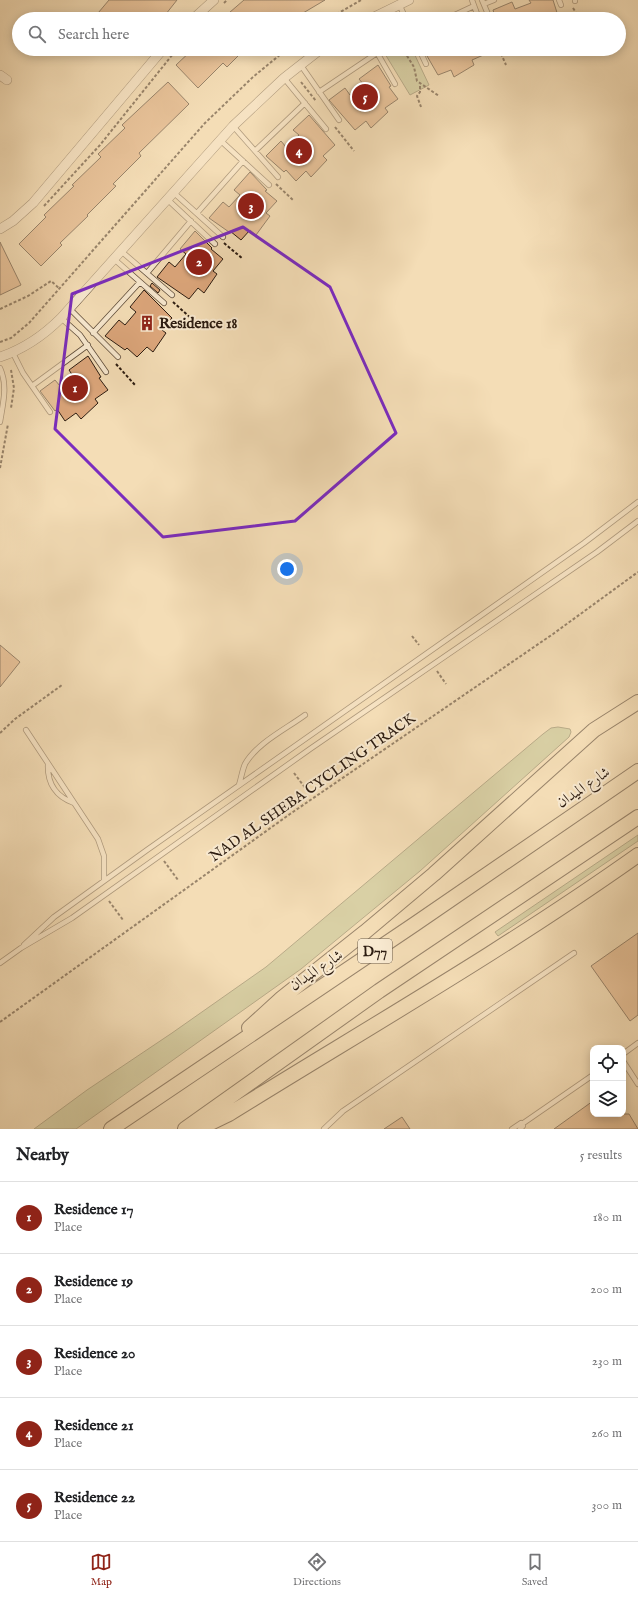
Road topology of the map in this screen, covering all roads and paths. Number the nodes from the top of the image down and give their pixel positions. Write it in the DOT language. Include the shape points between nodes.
graph roads {
  1 [pos="214,0"];
  2 [pos="361,0"];
  3 [pos="409,0"];
  4 [pos="472,0"];
  5 [pos="494,0"];
  6 [pos="559,0"];
  7 [pos="483,2"];
  8 [pos="399,4"];
  9 [pos="561,5"];
  10 [pos="474,6"];
  11 [pos="573,6"];
  12 [pos="201,12"];
  13 [pos="340,12"];
  14 [pos="384,12"];
  15 [pos="403,12"];
  16 [pos="461,12"];
  17 [pos="476,12"];
  18 [pos="487,12"];
  19 [pos="576,12"];
  20 [pos="157,56"];
  21 [pos="171,56"];
  22 [pos="279,56"];
  23 [pos="311,56"];
  24 [pos="369,56"];
  25 [pos="379,56"];
  26 [pos="408,56"];
  27 [pos="422,56"];
  28 [pos="502,56"];
  29 [pos="300,64"];
  30 [pos="426,64"];
  31 [pos="506,65"];
  32 [pos="284,78"];
  33 [pos="395,84"];
  34 [pos="420,85"];
  35 [pos="319,92"];
  36 [pos="439,96"];
  37 [pos="305,103"];
  38 [pos="421,107"];
  39 [pos="339,120"];
  40 [pos="232,126"];
  41 [pos="326,129"];
  42 [pos="220,140"];
  43 [pos="254,151"];
  44 [pos="243,161"];
  45 [pos="278,177"];
  46 [pos="269,185"];
  47 [pos="170,196"];
  48 [pos="42,208"];
  49 [pos="197,213"];
  50 [pos="191,221"];
  51 [pos="0,229"];
  52 [pos="223,237"];
  53 [pos="215,244"];
  54 [pos="121,251"];
  55 [pos="114,259"];
  56 [pos="147,274"];
  57 [pos="140,282"];
  58 [pos="60,289"];
  59 [pos="172,295"];
  60 [pos="164,303"];
  61 [pos="0,309"];
  62 [pos="70,309"];
  63 [pos="61,318"];
  64 [pos="93,333"];
  65 [pos="0,342"];
  66 [pos="88,345"];
  67 [pos="13,353"];
  68 [pos="118,357"];
  69 [pos="0,358"];
  70 [pos="0,368"];
  71 [pos="106,372"];
  72 [pos="32,386"];
  73 [pos="1,412"];
  74 [pos="50,412"];
  75 [pos="0,422"];
  76 [pos="638,502"];
  77 [pos="638,521"];
  78 [pos="638,572"];
  79 [pos="412,636"];
  80 [pos="419,645"];
  81 [pos="433,665"];
  82 [pos="446,684"];
  83 [pos="62,685"];
  84 [pos="638,702"];
  85 [pos="305,715"];
  86 [pos="26,730"];
  87 [pos="0,733"];
  88 [pos="48,764"];
  89 [pos="638,771"];
  90 [pos="294,773"];
  91 [pos="239,785"];
  92 [pos="306,789"];
  93 [pos="74,803"];
  94 [pos="638,817"];
  95 [pos="160,855"];
  96 [pos="638,855"];
  97 [pos="104,880"];
  98 [pos="178,880"];
  99 [pos="104,895"];
  100 [pos="122,920"];
  101 [pos="21,948"];
  102 [pos="574,953"];
  103 [pos="0,963"];
  104 [pos="0,1022"];
  105 [pos="638,1043"];
  106 [pos="626,1052"];
  107 [pos="221,1055"];
  108 [pos="626,1066"];
  109 [pos="590,1077"];
  110 [pos="638,1084"];
  111 [pos="521,1127"];
  112 [pos="111,1129"];
  113 [pos="185,1129"];
  114 [pos="198,1129"];
  115 [pos="324,1129"];
  116 [pos="512,1129"];
  1 -- 12 [label="street"];
  2 -- 13 [label="path"];
  3 -- 8 [label="street"];
  4 -- 10 [label="lane"];
  5 -- 7 [label="lane"];
  6 -- 9 [label="lane"];
  7 -- 18 [label="lane"];
  8 -- 14 [label="street"];
  8 -- 15 [label="lane"];
  10 -- 16 [label="lane"];
  10 -- 17 [label="lane"];
  11 -- 19 [label="path"];
  20 -- 51 [label="street" via="33,203"];
  21 -- 48 [label="path" via="105,140"];
  22 -- 58 [label="path" via="205,123"];
  23 -- 29 [label="street"];
  24 -- 35 [label="lane"];
  25 -- 33 [label="lane"];
  26 -- 34 [label="path"];
  27 -- 30 [label="lane"];
  28 -- 31 [label="path"];
  29 -- 32 [label="street"];
  29 -- 35 [label="lane"];
  32 -- 37 [label="lane"];
  32 -- 40 [label="street"];
  34 -- 36 [label="path" via="433,90"];
  34 -- 38 [label="path" via="417,96"];
  35 -- 39 [label="lane"];
  37 -- 41 [label="lane"];
  37 -- 43 [label="lane"];
  40 -- 42 [label="street"];
  40 -- 43 [label="lane"];
  42 -- 44 [label="lane"];
  42 -- 47 [label="street"];
  43 -- 45 [label="lane"];
  44 -- 46 [label="lane"];
  44 -- 49 [label="lane"];
  47 -- 49 [label="lane"];
  47 -- 50 [label="lane"];
  47 -- 54 [label="street"];
  49 -- 52 [label="lane"];
  50 -- 53 [label="lane"];
  50 -- 56 [label="lane"];
  54 -- 55 [label="street"];
  54 -- 56 [label="lane"];
  55 -- 57 [label="lane"];
  55 -- 62 [label="street"];
  56 -- 59 [label="lane"];
  57 -- 60 [label="lane"];
  57 -- 64 [label="lane"];
  58 -- 61 [label="path" via="51,281 28,296"];
  58 -- 65 [label="path" via="29,323 11,338"];
  62 -- 63 [label="street"];
  62 -- 64 [label="lane"];
  63 -- 66 [label="lane" via="76,330"];
  63 -- 67 [label="street" via="37,339"];
  64 -- 68 [label="lane"];
  66 -- 71 [label="lane"];
  66 -- 72 [label="lane"];
  67 -- 69 [label="street"];
  67 -- 72 [label="lane"];
  70 -- 73 [label="lane" via="5,385"];
  72 -- 74 [label="lane"];
  73 -- 75 [label="lane"];
  76 -- 91 [label="lane" via="584,543"];
  77 -- 81 [label="lane"];
  78 -- 104 [label="path, NAD AL SHEBA CYCLING TRACK" via="553,634 290,814"];
  79 -- 80 [label="path"];
  81 -- 82 [label="path"];
  81 -- 95 [label="lane"];
  83 -- 87 [label="path"];
  84 -- 107 [label="main road" via="594,730 394,908 266,1012"];
  85 -- 91 [label="lane" via="253,754 245,764"];
  86 -- 88 [label="lane"];
  88 -- 93 [label="lane"];
  88 -- 93 [label="lane" via="52,786 59,795"];
  89 -- 107 [label="main road, شارع الميدان / D77"];
  90 -- 92 [label="path"];
  91 -- 97 [label="lane"];
  93 -- 97 [label="lane" via="101,846"];
  94 -- 113 [label="main road, D77" via="379,991"];
  95 -- 98 [label="path"];
  95 -- 99 [label="lane"];
  96 -- 114 [label="main road" via="428,992 229,1114"];
  97 -- 101 [label="lane" via="48,922"];
  99 -- 100 [label="path"];
  99 -- 101 [label="lane" via="60,926"];
  101 -- 103 [label="lane"];
  102 -- 115 [label="lane" via="343,1111"];
  105 -- 106 [label="lane"];
  107 -- 112 [label="main road, شارع الميدان / D77"];
  108 -- 110 [label="lane"];
  109 -- 111 [label="lane"];
  111 -- 116 [label="lane" via="520,1124"];
}
